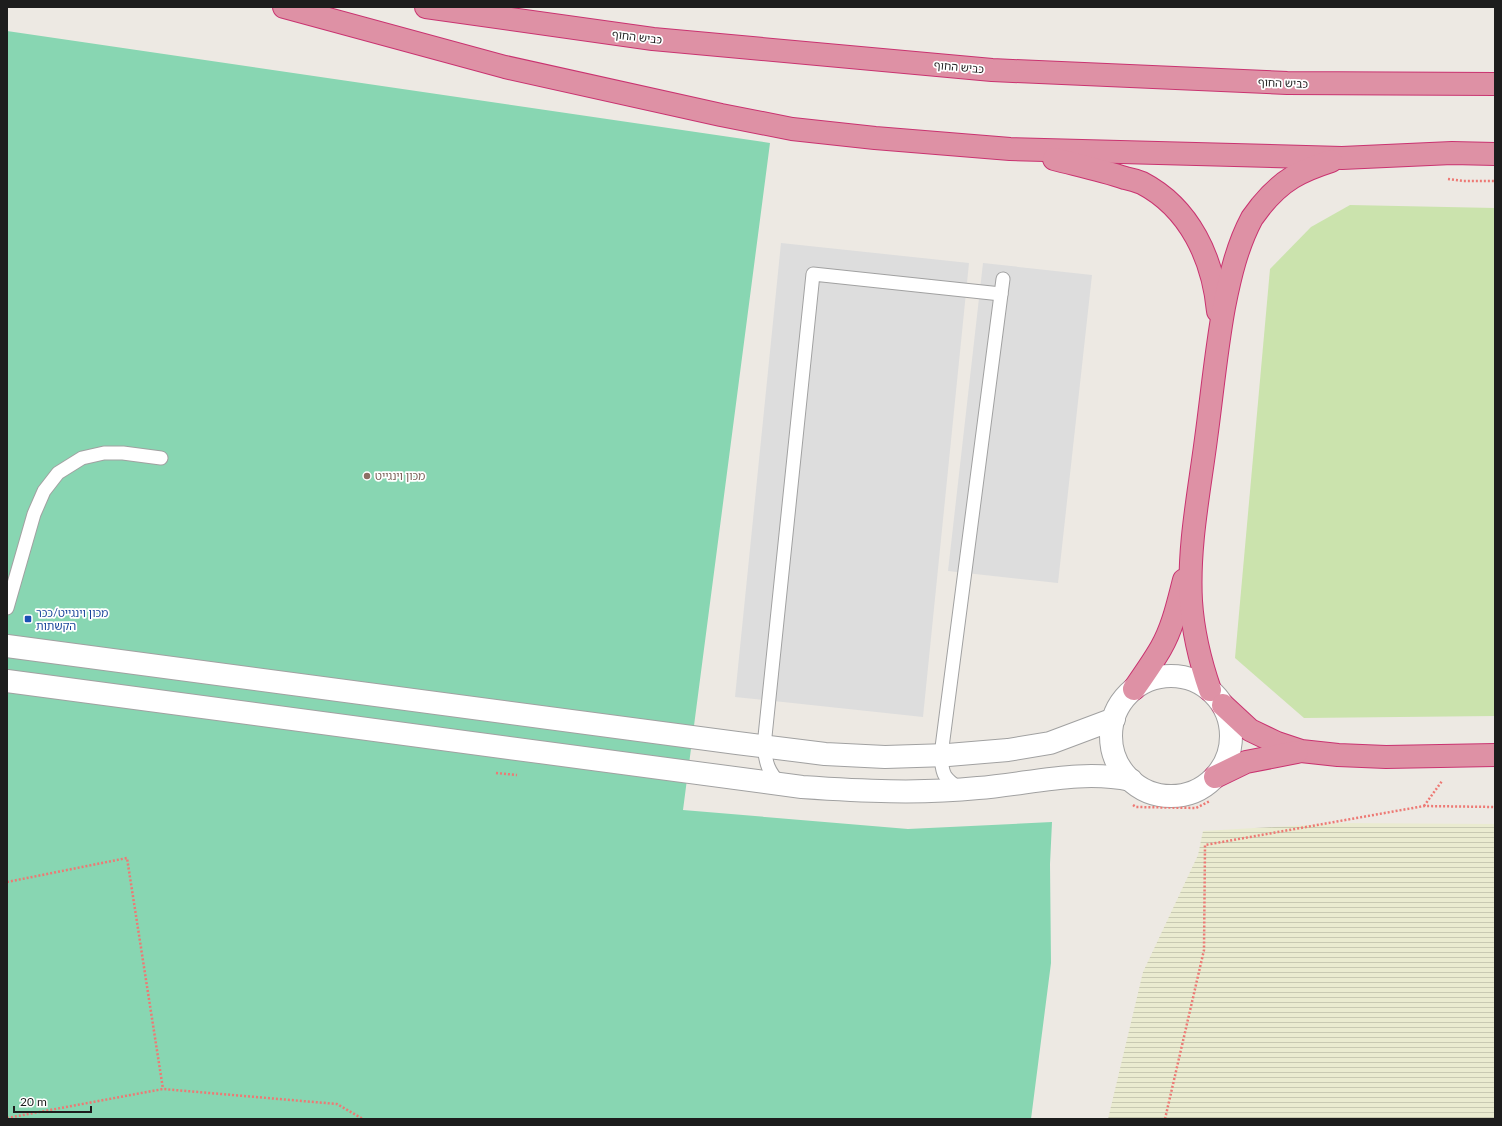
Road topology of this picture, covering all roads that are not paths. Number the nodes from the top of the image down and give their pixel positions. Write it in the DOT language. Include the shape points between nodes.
graph roads {
  1 [pos="284,7"];
  2 [pos="426,7"];
  3 [pos="1495,84"];
  4 [pos="1010,149"];
  5 [pos="1495,154"];
  6 [pos="1342,158"];
  7 [pos="1002,279"];
  8 [pos="1001,294"];
  9 [pos="1220,330"];
  10 [pos="161,458"];
  11 [pos="1191,552"];
  12 [pos="7,608"];
  13 [pos="7,646"];
  14 [pos="7,681"];
  15 [pos="1134,689"];
  16 [pos="1217,697"];
  17 [pos="1114,719"];
  18 [pos="764,746"];
  19 [pos="1301,752"];
  20 [pos="941,755"];
  21 [pos="1495,755"];
  22 [pos="1131,780"];
  23 [pos="780,784"];
  24 [pos="1216,787"];
  25 [pos="960,789"];
  1 -- 4 [label="highway" via="505,67 728,116 800,130"];
  2 -- 3 [label="highway, כביש החוף" via="653,39 992,70 1287,83"];
  4 -- 6 [label="highway"];
  4 -- 9 [label="highway" via="1111,173 1141,183 1180,212 1200,242 1210,268 1217,296"];
  5 -- 6 [label="highway" via="1452,153"];
  6 -- 9 [label="highway" via="1313,167 1290,178 1271,194 1253,217 1231,270"];
  7 -- 8 [label="lane"];
  8 -- 18 [label="lane" via="813,274"];
  8 -- 20 [label="lane"];
  9 -- 11 [label="highway"];
  10 -- 12 [label="lane" via="104,453 82,458 58,473 44,491 34,514"];
  11 -- 15 [label="highway" via="1173,620 1162,646"];
  11 -- 16 [label="highway" via="1194,629 1201,662"];
  13 -- 18 [label="street"];
  14 -- 23 [label="street"];
  15 -- 16 [label="street" via="1154,678 1174,675 1193,680"];
  15 -- 17 [label="street" via="1122,701"];
  16 -- 19 [label="highway" via="1250,730"];
  16 -- 24 [label="street" via="1230,724 1231,743"];
  17 -- 20 [label="street" via="1050,743 1008,750"];
  17 -- 22 [label="street" via="1112,739 1116,758"];
  18 -- 20 [label="street" via="825,754 885,757"];
  18 -- 23 [label="lane" via="770,774"];
  19 -- 21 [label="highway" via="1386,757"];
  19 -- 24 [label="highway" via="1246,762"];
  20 -- 25 [label="lane" via="942,770 949,781"];
  22 -- 24 [label="street" via="1142,788 1160,795 1180,795"];
  22 -- 25 [label="street" via="1103,775 1077,776"];
  23 -- 25 [label="street" via="891,792"];
}
